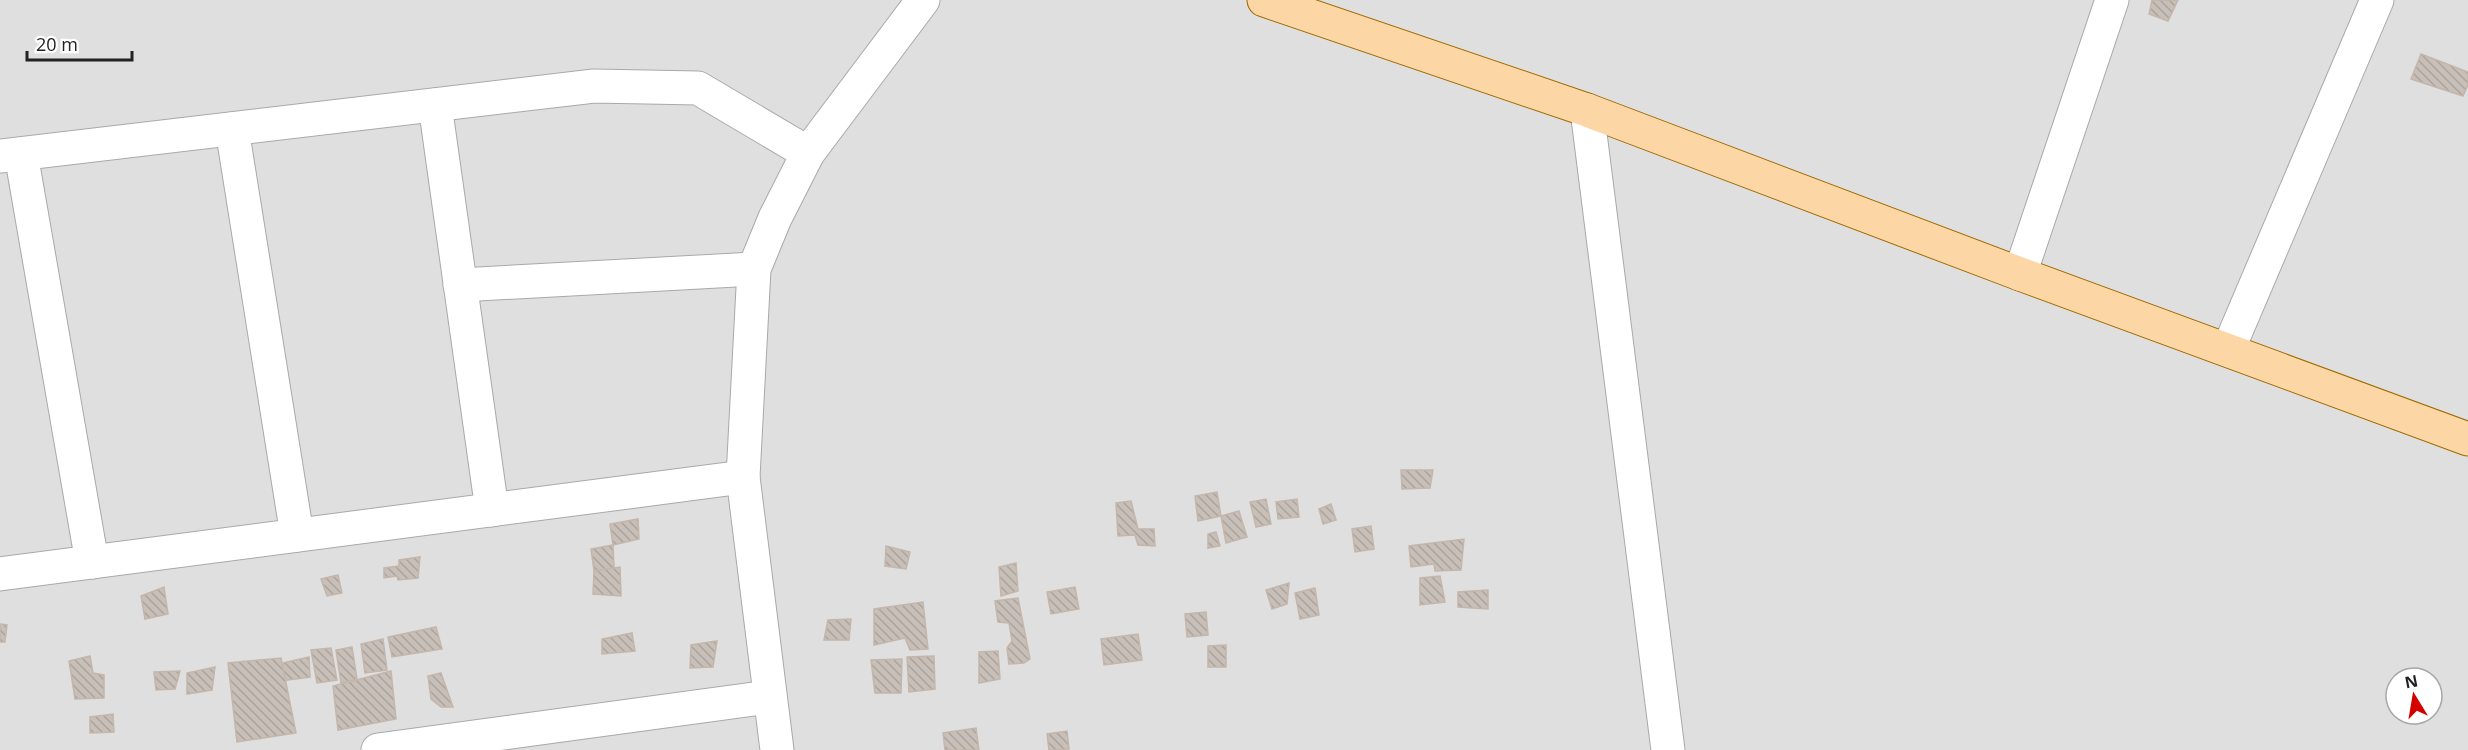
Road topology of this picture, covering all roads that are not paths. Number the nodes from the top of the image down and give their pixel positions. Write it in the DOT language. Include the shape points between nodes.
graph roads {
  1 [pos="923,0"];
  2 [pos="1264,0"];
  3 [pos="2112,0"];
  4 [pos="2377,0"];
  5 [pos="435,105"];
  6 [pos="1587,110"];
  7 [pos="232,129"];
  8 [pos="808,153"];
  9 [pos="10,155"];
  10 [pos="754,269"];
  11 [pos="2020,274"];
  12 [pos="460,285"];
  13 [pos="2228,350"];
  14 [pos="2468,439"];
  15 [pos="743,477"];
  16 [pos="492,510"];
  17 [pos="297,535"];
  18 [pos="92,562"];
  19 [pos="0,574"];
  20 [pos="769,698"];
  21 [pos="378,750"];
  22 [pos="777,750"];
  23 [pos="1668,750"];
  1 -- 8 [label="street"];
  2 -- 6 [label="main road"];
  3 -- 11 [label="street"];
  4 -- 13 [label="street"];
  5 -- 7 [label="street"];
  5 -- 8 [label="street" via="594,86 698,88"];
  5 -- 12 [label="street"];
  6 -- 11 [label="main road"];
  6 -- 23 [label="street"];
  7 -- 9 [label="street"];
  7 -- 17 [label="street"];
  8 -- 10 [label="street"];
  9 -- 18 [label="street"];
  10 -- 12 [label="street"];
  10 -- 15 [label="street"];
  11 -- 13 [label="main road"];
  12 -- 16 [label="street"];
  13 -- 14 [label="main road"];
  15 -- 16 [label="street"];
  15 -- 20 [label="street"];
  16 -- 17 [label="street"];
  17 -- 18 [label="street"];
  18 -- 19 [label="street"];
  20 -- 21 [label="street"];
  20 -- 22 [label="street"];
}
